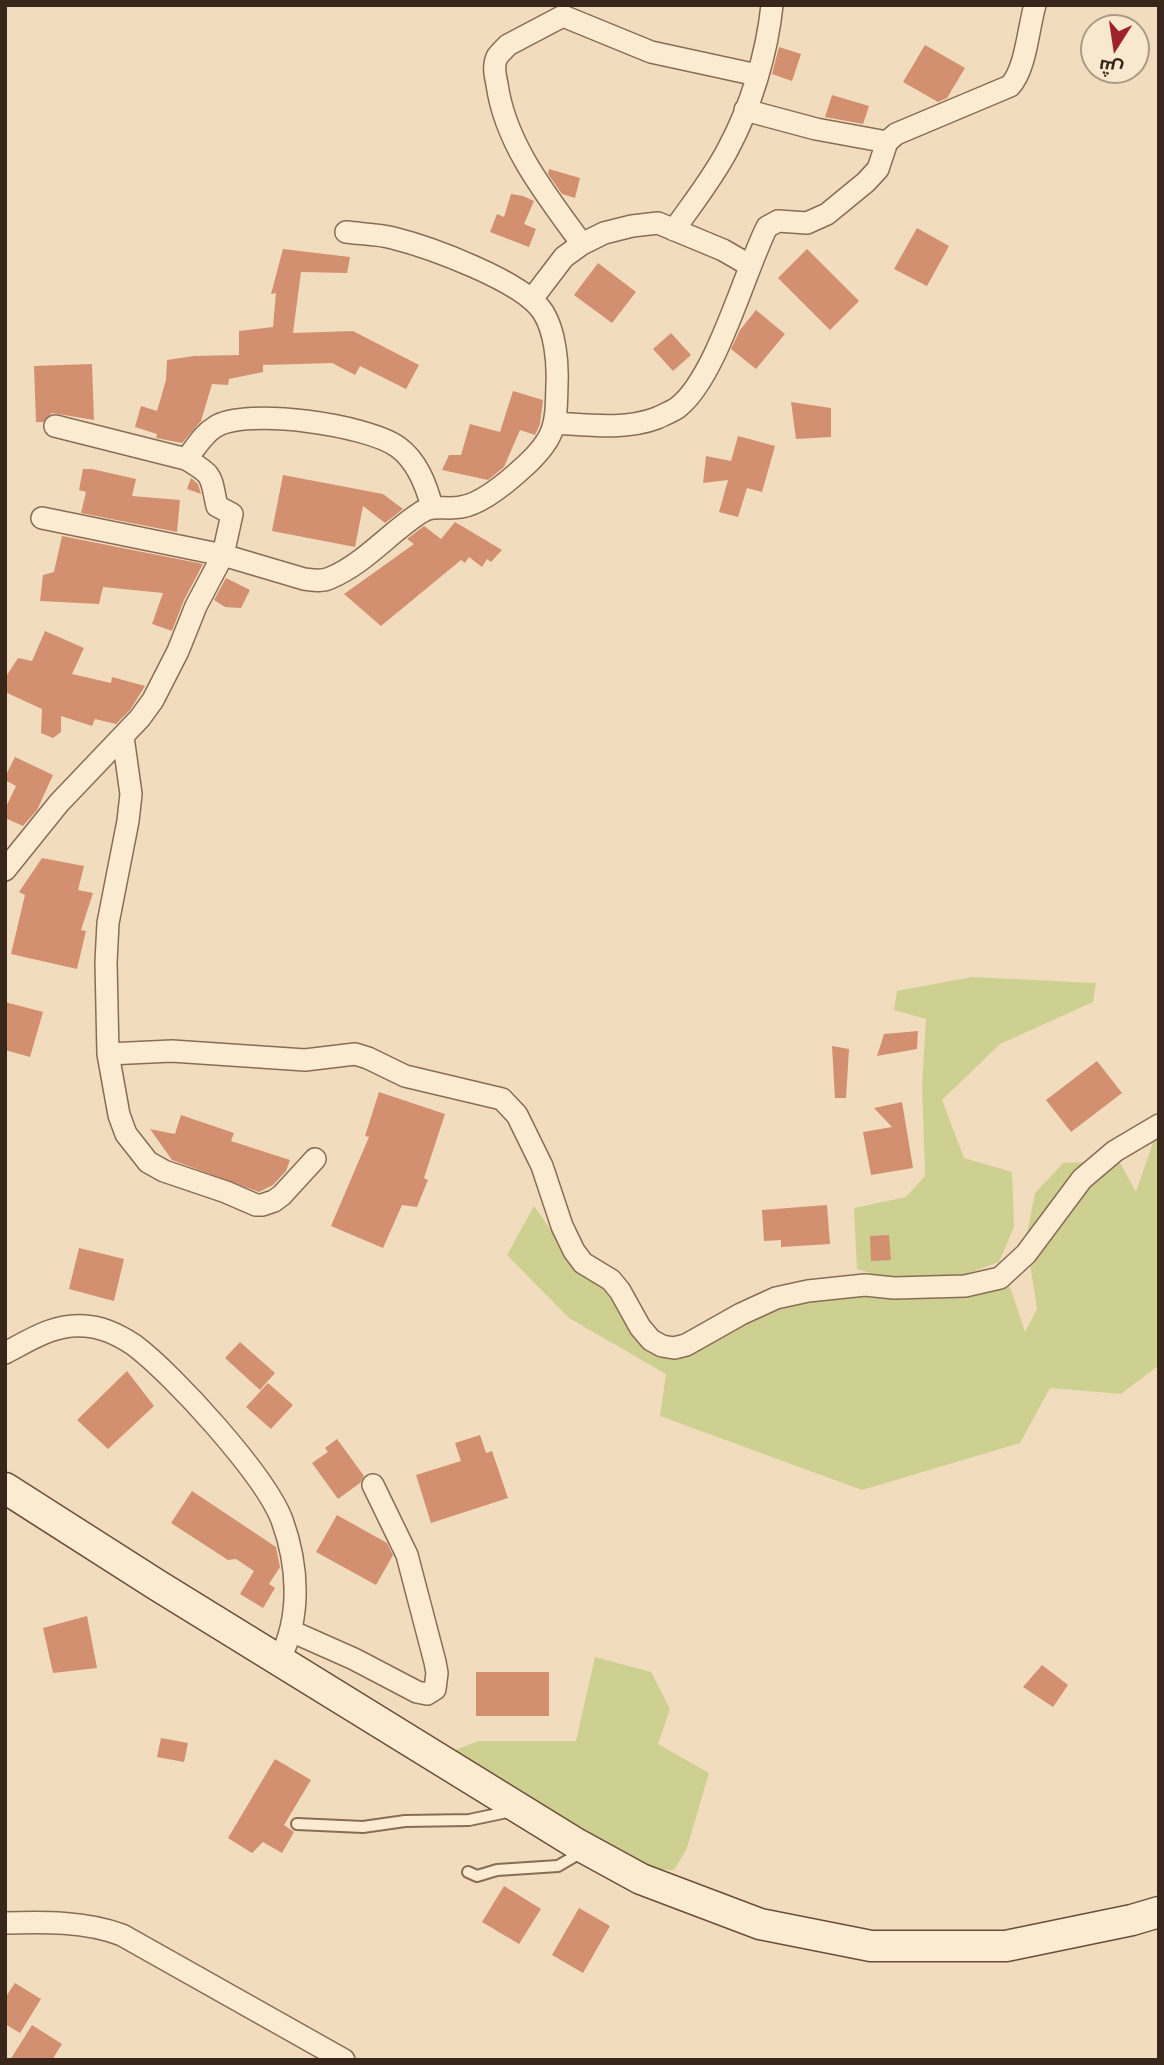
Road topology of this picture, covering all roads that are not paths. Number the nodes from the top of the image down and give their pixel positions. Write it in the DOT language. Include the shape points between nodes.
graph roads {
  1 [pos="772,5"];
  2 [pos="1035,5"];
  3 [pos="757,75"];
  4 [pos="745,110"];
  5 [pos="887,142"];
  6 [pos="674,230"];
  7 [pos="346,232"];
  8 [pos="582,244"];
  9 [pos="749,265"];
  10 [pos="532,299"];
  11 [pos="556,423"];
  12 [pos="55,426"];
  13 [pos="186,459"];
  14 [pos="432,507"];
  15 [pos="42,518"];
  16 [pos="223,555"];
  17 [pos="123,737"];
  18 [pos="5,870"];
  19 [pos="108,1054"];
  20 [pos="1159,1125"];
  21 [pos="315,1159"];
  22 [pos="5,1353"];
  23 [pos="373,1485"];
  24 [pos="5,1488"];
  25 [pos="291,1631"];
  26 [pos="279,1660"];
  27 [pos="522,1810"];
  28 [pos="296,1825"];
  29 [pos="586,1849"];
  30 [pos="468,1872"];
  31 [pos="1159,1912"];
  32 [pos="5,1923"];
  33 [pos="344,2060"];
  1 -- 3 [label="street"];
  2 -- 5 [label="street" via="1021,65 1010,86 896,134"];
  3 -- 4 [label="street"];
  3 -- 8 [label="street" via="651,52 563,16 508,45 497,58 495,70 503,114 543,188"];
  4 -- 5 [label="street"];
  4 -- 6 [label="street" via="728,150"];
  5 -- 9 [label="street" via="878,169 827,214 807,223 778,221 767,227"];
  6 -- 8 [label="street" via="658,223 632,226"];
  6 -- 9 [label="street"];
  7 -- 10 [label="street" via="392,238 430,250"];
  8 -- 10 [label="street" via="564,257"];
  9 -- 11 [label="street" via="706,368 676,409 634,423"];
  10 -- 11 [label="street" via="544,313 552,335 558,375"];
  11 -- 14 [label="street" via="526,465 486,497 463,507"];
  12 -- 13 [label="street"];
  13 -- 14 [label="street" via="205,434 231,421 284,419 350,429 395,445 409,456"];
  13 -- 16 [label="street" via="209,474 216,506 232,514"];
  14 -- 16 [label="street" via="329,579 304,579"];
  15 -- 16 [label="street"];
  16 -- 17 [label="street" via="166,677"];
  17 -- 18 [label="street" via="59,803"];
  17 -- 19 [label="street" via="131,794 108,923"];
  19 -- 20 [label="street" via="172,1051 305,1060 355,1054 405,1076 502,1099 510,1105 542,1166 574,1251 583,1263 611,1280 651,1340 674,1348 776,1298 865,1285 965,1286 1000,1278 1026,1254 1082,1179 1115,1151"];
  19 -- 21 [label="street" via="125,1134 148,1162 164,1171 262,1205 282,1195"];
  22 -- 25 [label="street" via="56,1328 86,1326 112,1332 135,1346 177,1385 277,1507 295,1578"];
  23 -- 25 [label="street" via="412,1572 435,1662 435,1689 417,1692"];
  24 -- 26 [label="main road"];
  25 -- 26 [label="street"];
  26 -- 27 [label="main road"];
  27 -- 28 [label="lane" via="363,1827"];
  27 -- 29 [label="main road"];
  29 -- 30 [label="lane" via="558,1866 477,1875"];
  29 -- 31 [label="main road" via="641,1879 760,1924 871,1946 1006,1946"];
  32 -- 33 [label="street" via="76,1924 122,1935"];
}
